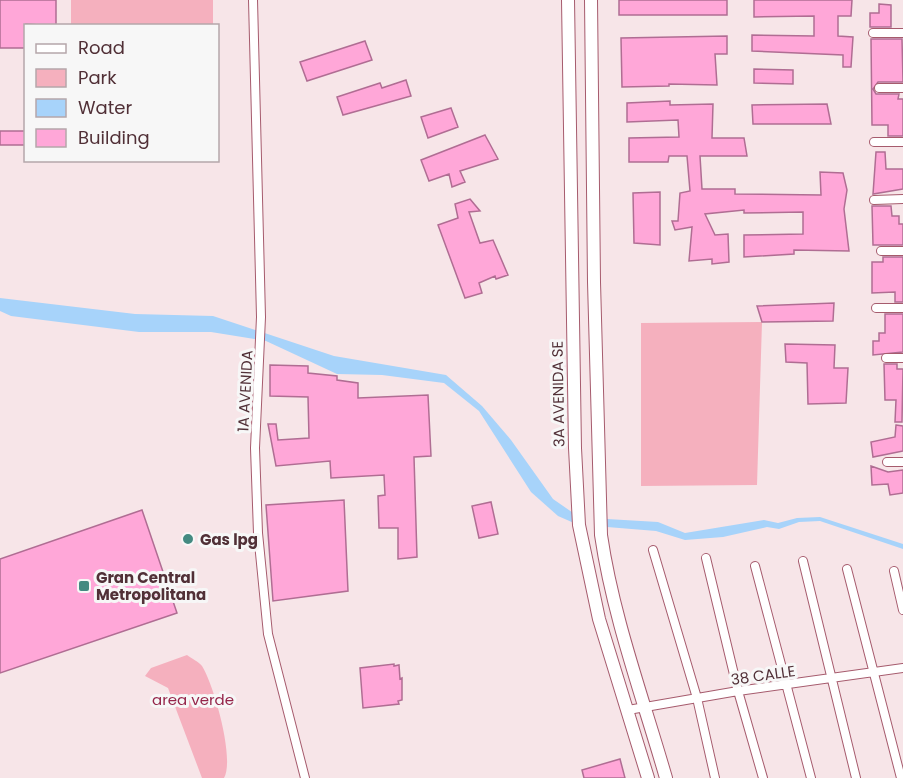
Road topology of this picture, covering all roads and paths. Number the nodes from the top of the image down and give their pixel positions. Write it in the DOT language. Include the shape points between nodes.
graph roads {
  1 [pos="253,0"];
  2 [pos="568,0"];
  3 [pos="591,0"];
  4 [pos="873,33"];
  5 [pos="903,33"];
  6 [pos="879,88"];
  7 [pos="903,88"];
  8 [pos="874,142"];
  9 [pos="903,142"];
  10 [pos="903,199"];
  11 [pos="874,200"];
  12 [pos="881,251"];
  13 [pos="903,251"];
  14 [pos="876,308"];
  15 [pos="903,308"];
  16 [pos="886,358"];
  17 [pos="903,358"];
  18 [pos="887,462"];
  19 [pos="903,462"];
  20 [pos="653,550"];
  21 [pos="706,558"];
  22 [pos="803,561"];
  23 [pos="754,566"];
  24 [pos="847,569"];
  25 [pos="894,571"];
  26 [pos="903,610"];
  27 [pos="903,668"];
  28 [pos="872,673"];
  29 [pos="831,679"];
  30 [pos="784,685"];
  31 [pos="738,691"];
  32 [pos="698,698"];
  33 [pos="646,707"];
  34 [pos="628,710"];
  35 [pos="305,778"];
  36 [pos="648,778"];
  37 [pos="666,778"];
  38 [pos="715,778"];
  39 [pos="763,778"];
  40 [pos="811,778"];
  41 [pos="856,778"];
  42 [pos="901,778"];
  1 -- 35 [label="street, 1A AVENIDA" via="261,317 255,448 258,533 266,623"];
  2 -- 34 [label="street, 3A AVENIDA SE" via="576,494 599,619"];
  3 -- 33 [label="street" via="601,535 617,613"];
  4 -- 5 [label="street"];
  6 -- 7 [label="street"];
  8 -- 9 [label="street"];
  10 -- 11 [label="street"];
  12 -- 13 [label="street"];
  14 -- 15 [label="street"];
  16 -- 17 [label="street"];
  18 -- 19 [label="street"];
  20 -- 32 [label="street"];
  21 -- 31 [label="street"];
  22 -- 29 [label="street"];
  23 -- 30 [label="street"];
  24 -- 28 [label="street"];
  25 -- 26 [label="street"];
  27 -- 28 [label="street, 38 CALLE"];
  28 -- 29 [label="street, 38 CALLE"];
  28 -- 42 [label="street"];
  29 -- 30 [label="street, 38 CALLE"];
  29 -- 41 [label="street"];
  30 -- 31 [label="street, 38 CALLE"];
  30 -- 40 [label="street"];
  31 -- 32 [label="street, 38 CALLE"];
  31 -- 39 [label="street"];
  32 -- 33 [label="street, 38 CALLE"];
  32 -- 38 [label="street"];
  33 -- 34 [label="street, 38 CALLE"];
  33 -- 37 [label="street"];
  34 -- 36 [label="street, 3A AVENIDA SE"];
}
